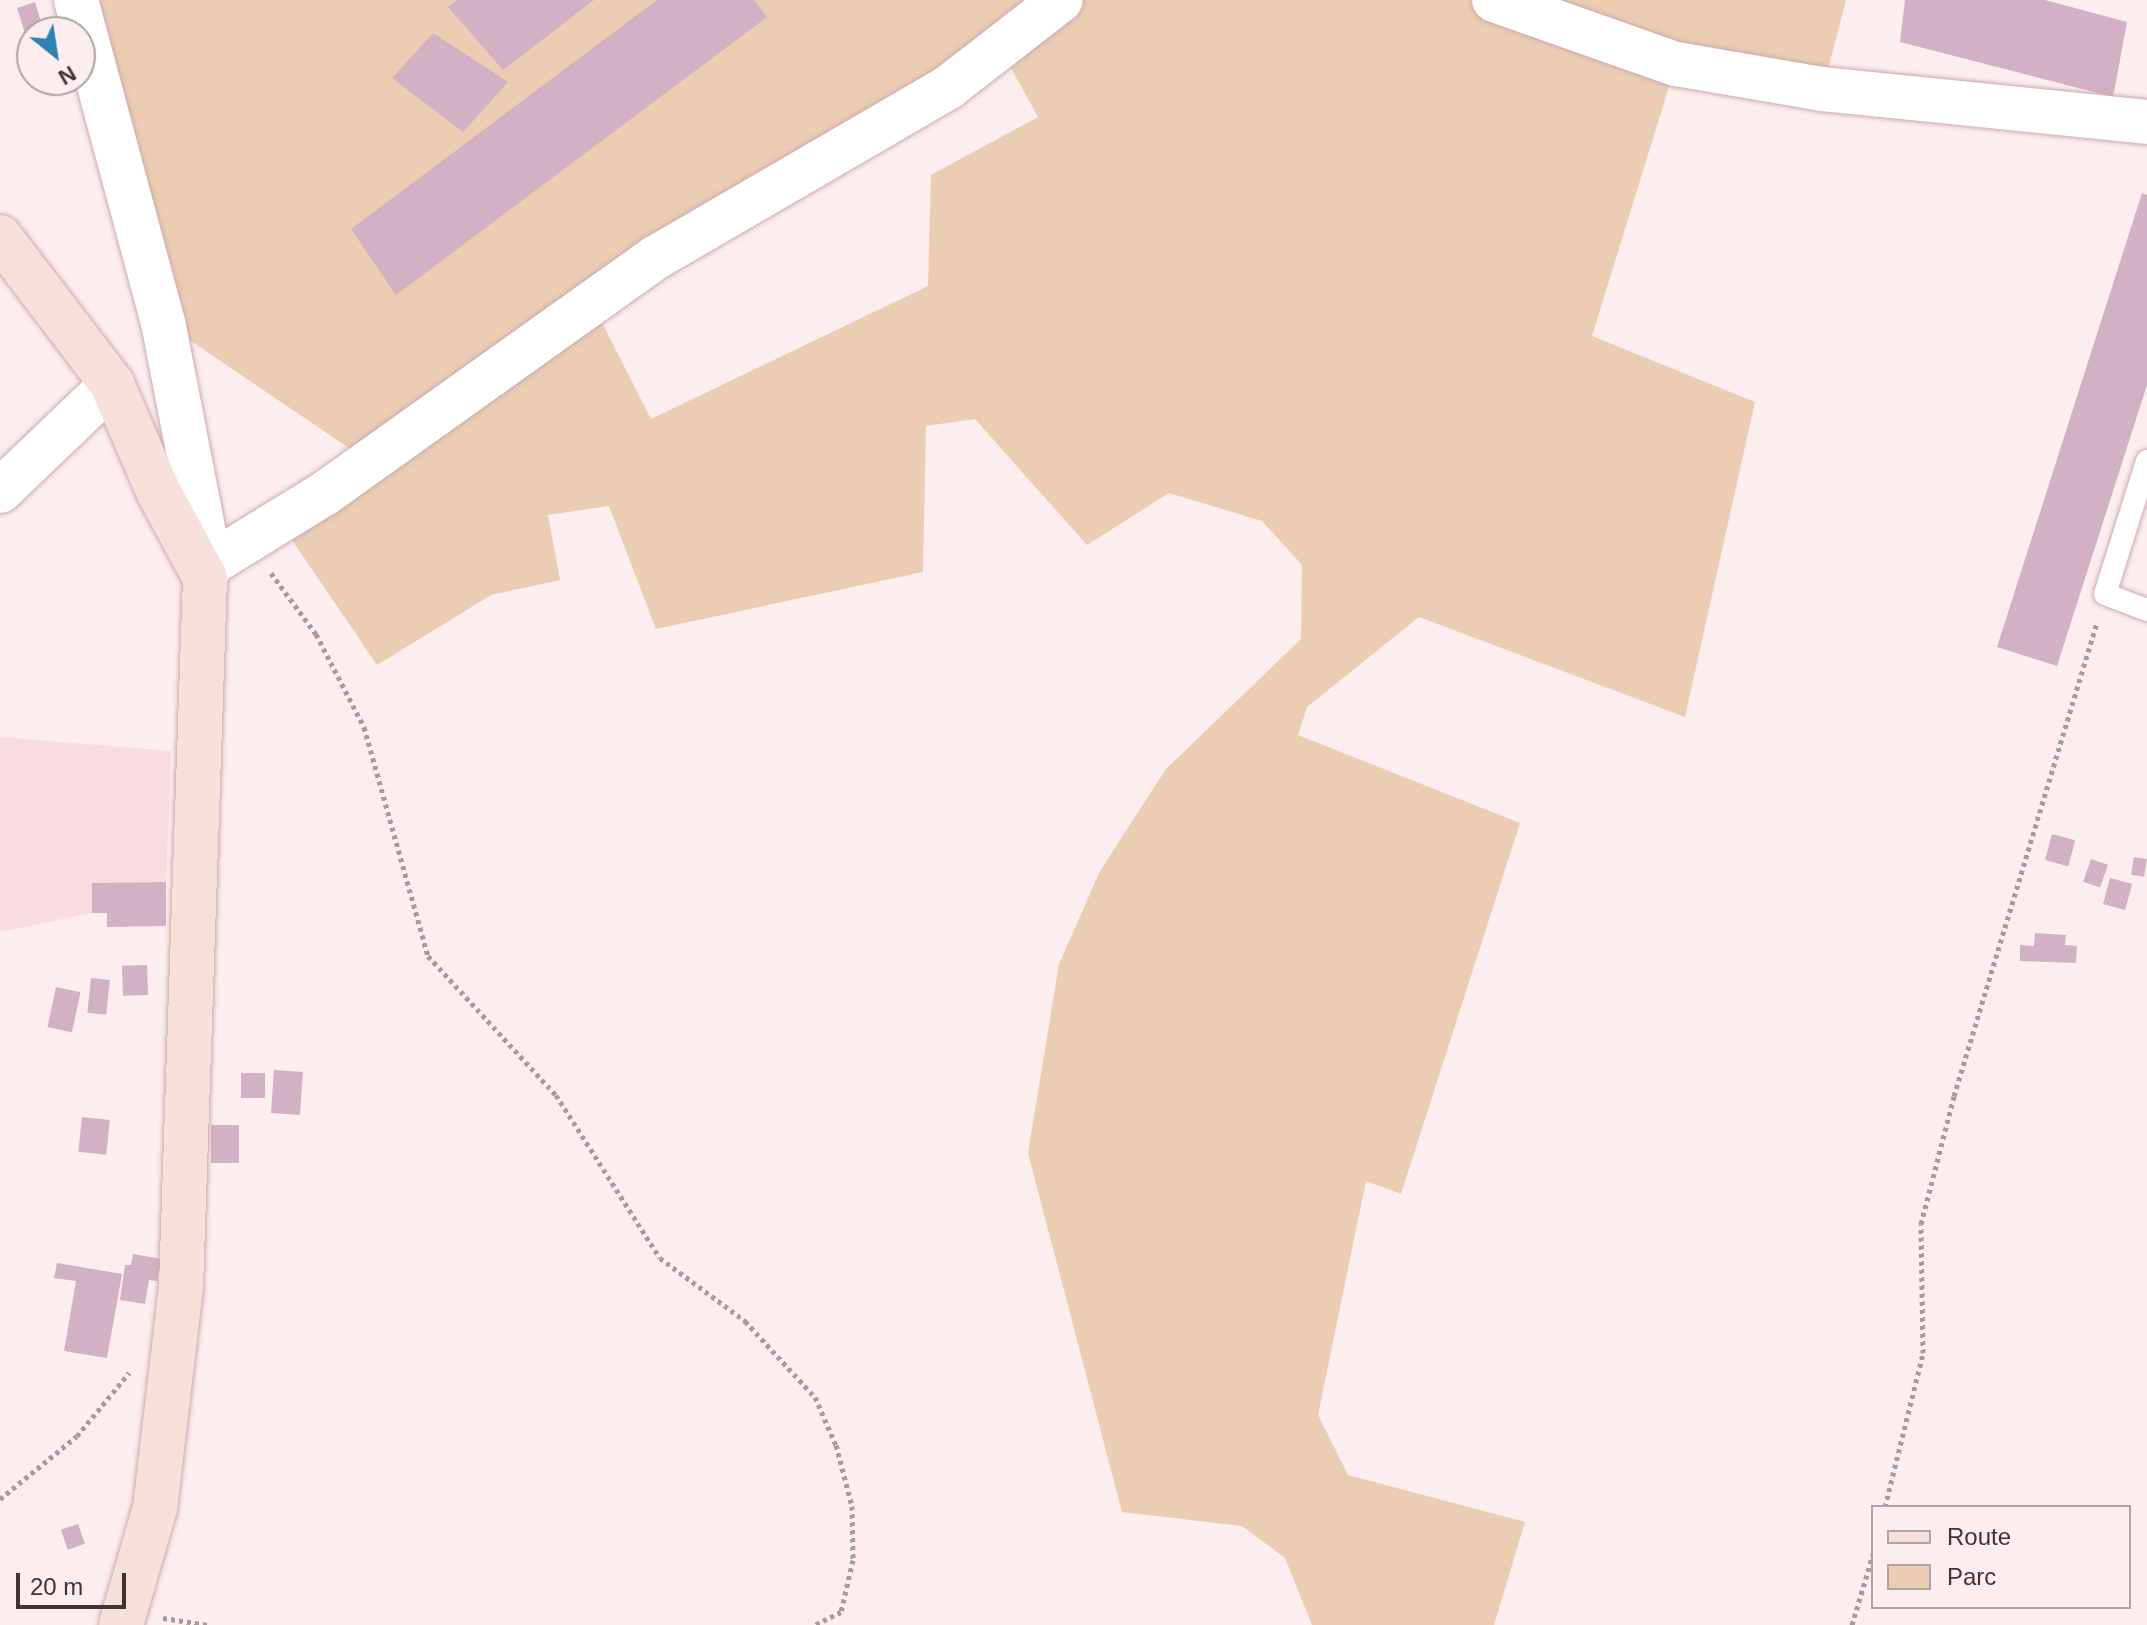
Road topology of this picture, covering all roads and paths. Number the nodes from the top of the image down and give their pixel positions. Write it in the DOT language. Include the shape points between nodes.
graph roads {
  1 [pos="76,0"];
  2 [pos="1061,0"];
  3 [pos="1494,0"];
  4 [pos="2147,122"];
  5 [pos="0,237"];
  6 [pos="112,384"];
  7 [pos="2147,461"];
  8 [pos="0,491"];
  9 [pos="247,541"];
  10 [pos="208,571"];
  11 [pos="2105,594"];
  12 [pos="2147,610"];
  13 [pos="133,1369"];
  14 [pos="0,1499"];
  15 [pos="1885,1505"];
  16 [pos="1871,1561"];
  17 [pos="121,1625"];
  18 [pos="814,1625"];
  19 [pos="1852,1625"];
  1 -- 10 [label="street" via="163,322"];
  2 -- 9 [label="street" via="950,86 655,258 324,494"];
  3 -- 4 [label="street" via="1676,64 1823,89"];
  5 -- 6 [label="street"];
  6 -- 8 [label="street"];
  6 -- 10 [label="street" via="158,491"];
  7 -- 11 [label="lane"];
  9 -- 10 [label="street"];
  9 -- 18 [label="path" via="316,634 364,727 428,956 556,1095 660,1258 745,1321 815,1397 836,1445 852,1506 853,1560 841,1612"];
  10 -- 17 [label="street" via="181,1287 155,1508"];
  11 -- 12 [label="lane"];
  11 -- 15 [label="path" via="1954,1096 1921,1224 1923,1353"];
  13 -- 14 [label="path" via="77,1436"];
  16 -- 19 [label="path"];
}
